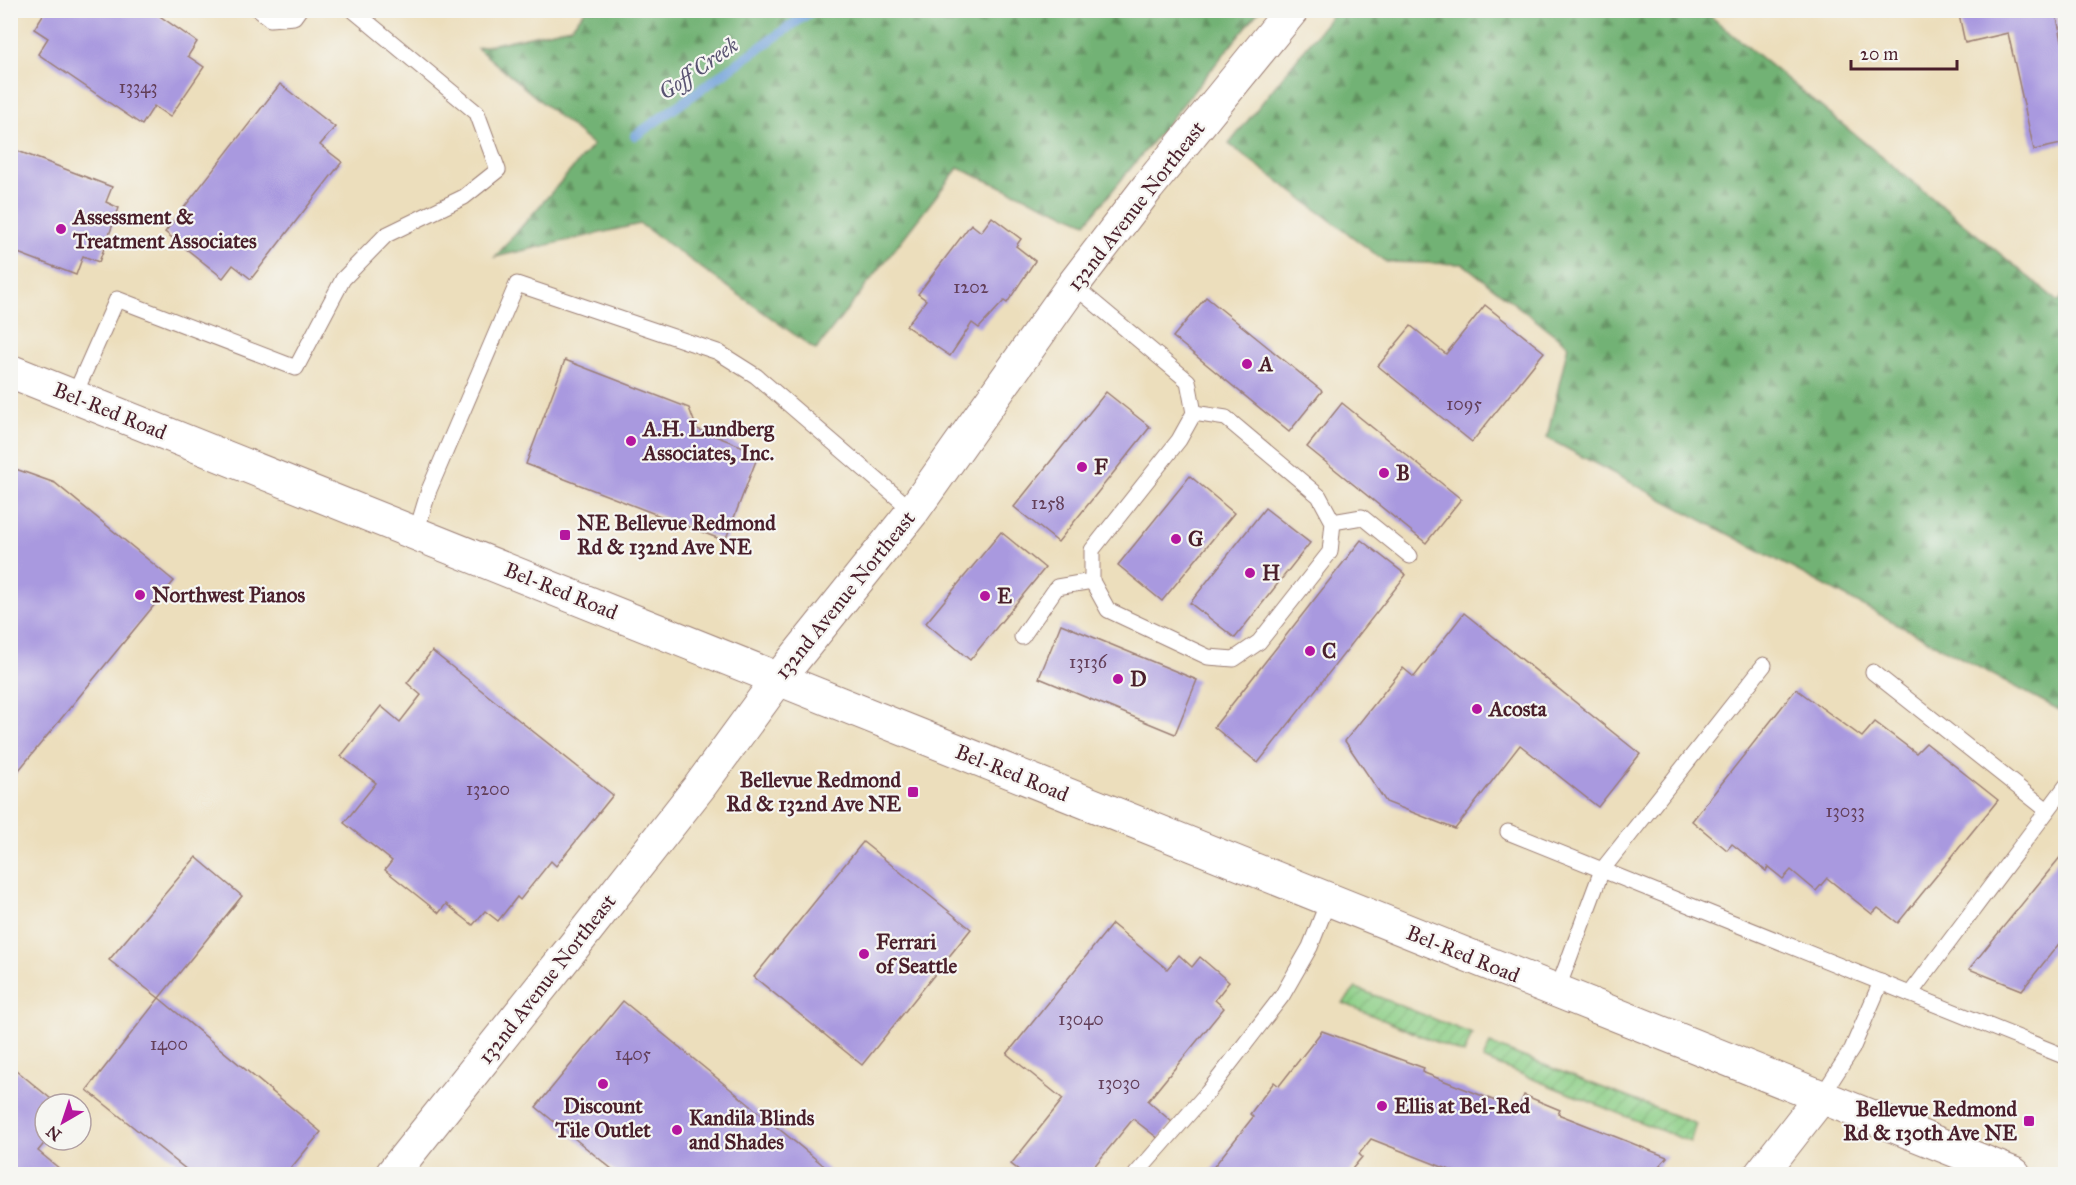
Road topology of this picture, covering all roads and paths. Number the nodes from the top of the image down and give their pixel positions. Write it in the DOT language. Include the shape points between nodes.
graph roads {
  1 [pos="259,10"];
  2 [pos="299,10"];
  3 [pos="353,10"];
  4 [pos="1292,10"];
  5 [pos="1074,285"];
  6 [pos="10,371"];
  7 [pos="74,396"];
  8 [pos="1194,412"];
  9 [pos="913,511"];
  10 [pos="1333,522"];
  11 [pos="416,533"];
  12 [pos="1410,556"];
  13 [pos="1092,581"];
  14 [pos="1022,637"];
  15 [pos="1764,665"];
  16 [pos="1873,672"];
  17 [pos="779,678"];
  18 [pos="2066,786"];
  19 [pos="2047,810"];
  20 [pos="1508,832"];
  21 [pos="1602,870"];
  22 [pos="1329,899"];
  23 [pos="1881,982"];
  24 [pos="1557,992"];
  25 [pos="1910,994"];
  26 [pos="2066,1057"];
  27 [pos="1821,1097"];
  28 [pos="392,1174"];
  29 [pos="1136,1174"];
  30 [pos="1761,1174"];
  31 [pos="2014,1174"];
  1 -- 2 [label="lane" via="270,19 294,17"];
  3 -- 7 [label="lane" via="477,113 498,170 464,197 386,235 343,279 296,368 117,299"];
  4 -- 5 [label="main road, 132nd Avenue Northeast"];
  5 -- 8 [label="lane" via="1188,381"];
  5 -- 9 [label="main road, 132nd Avenue Northeast"];
  6 -- 7 [label="main road, Bel-Red Road"];
  7 -- 11 [label="main road, Bel-Red Road"];
  8 -- 10 [label="lane" via="1226,418 1319,496"];
  8 -- 13 [label="lane" via="1179,440 1092,550"];
  9 -- 11 [label="lane" via="756,376 718,352 517,284 429,490"];
  9 -- 17 [label="main road, 132nd Avenue Northeast"];
  10 -- 12 [label="lane" via="1362,518"];
  10 -- 13 [label="lane" via="1330,552 1259,642 1234,659 1208,657 1108,610"];
  11 -- 17 [label="main road, Bel-Red Road"];
  13 -- 14 [label="lane" via="1058,587"];
  15 -- 21 [label="lane"];
  16 -- 19 [label="lane"];
  17 -- 22 [label="main road, Bel-Red Road"];
  17 -- 28 [label="main road, 132nd Avenue Northeast" via="700,786"];
  18 -- 19 [label="lane"];
  19 -- 25 [label="lane"];
  20 -- 21 [label="lane"];
  21 -- 23 [label="lane"];
  21 -- 24 [label="lane"];
  22 -- 24 [label="main road, Bel-Red Road"];
  22 -- 29 [label="lane" via="1310,947 1282,996 1208,1092"];
  23 -- 25 [label="lane"];
  23 -- 27 [label="lane" via="1852,1049"];
  24 -- 27 [label="main road, Bel-Red Road"];
  25 -- 26 [label="lane"];
  27 -- 30 [label="main road"];
  27 -- 31 [label="main road, Bel-Red Road"];
}
